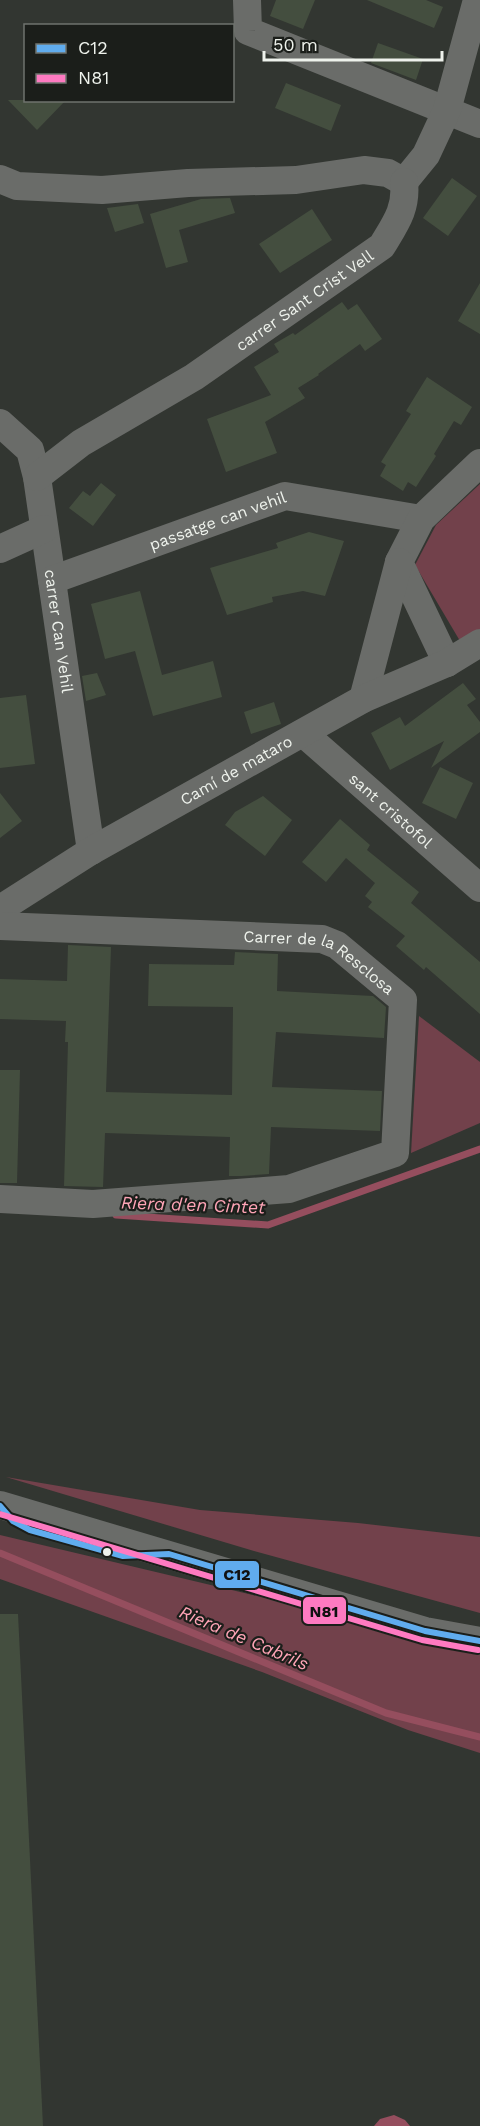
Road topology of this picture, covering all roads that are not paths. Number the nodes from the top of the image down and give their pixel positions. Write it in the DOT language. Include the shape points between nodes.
graph roads {
  1 [pos="247,0"];
  2 [pos="477,0"];
  3 [pos="447,110"];
  4 [pos="480,124"];
  5 [pos="0,179"];
  6 [pos="404,182"];
  7 [pos="0,423"];
  8 [pos="480,463"];
  9 [pos="37,477"];
  10 [pos="421,519"];
  11 [pos="44,529"];
  12 [pos="0,549"];
  13 [pos="399,562"];
  14 [pos="52,580"];
  15 [pos="480,643"];
  16 [pos="447,663"];
  17 [pos="363,699"];
  18 [pos="303,733"];
  19 [pos="91,851"];
  20 [pos="480,888"];
  21 [pos="0,909"];
  22 [pos="0,926"];
  23 [pos="0,1198"];
  24 [pos="0,1505"];
  25 [pos="480,1641"];
  1 -- 3 [label="street" via="248,31"];
  2 -- 3 [label="street"];
  3 -- 4 [label="street"];
  3 -- 6 [label="street" via="426,155"];
  5 -- 6 [label="street" via="17,186 102,190 296,180 364,170 388,173"];
  6 -- 9 [label="street, carrer Sant Crist Vell" via="406,199 382,246 194,377 81,443"];
  7 -- 9 [label="street, carrer Can Vehil" via="30,450"];
  8 -- 10 [label="street"];
  9 -- 11 [label="street, carrer Can Vehil"];
  10 -- 13 [label="street"];
  10 -- 14 [label="street, passatge can vehil" via="285,496"];
  11 -- 12 [label="street"];
  11 -- 14 [label="street, carrer Can Vehil"];
  13 -- 16 [label="street"];
  13 -- 17 [label="street"];
  14 -- 19 [label="street, carrer Can Vehil"];
  15 -- 16 [label="street, Camí de mataro"];
  16 -- 17 [label="street, Camí de mataro"];
  17 -- 18 [label="street, Camí de mataro"];
  18 -- 19 [label="street, Camí de mataro"];
  18 -- 20 [label="street, sant cristofol"];
  19 -- 21 [label="street, Camí de mataro"];
  22 -- 23 [label="street, Carrer de la Resclosa" via="322,939 337,945 403,1000 395,1153 289,1189 93,1204"];
  24 -- 25 [label="street" via="425,1631"];
}
